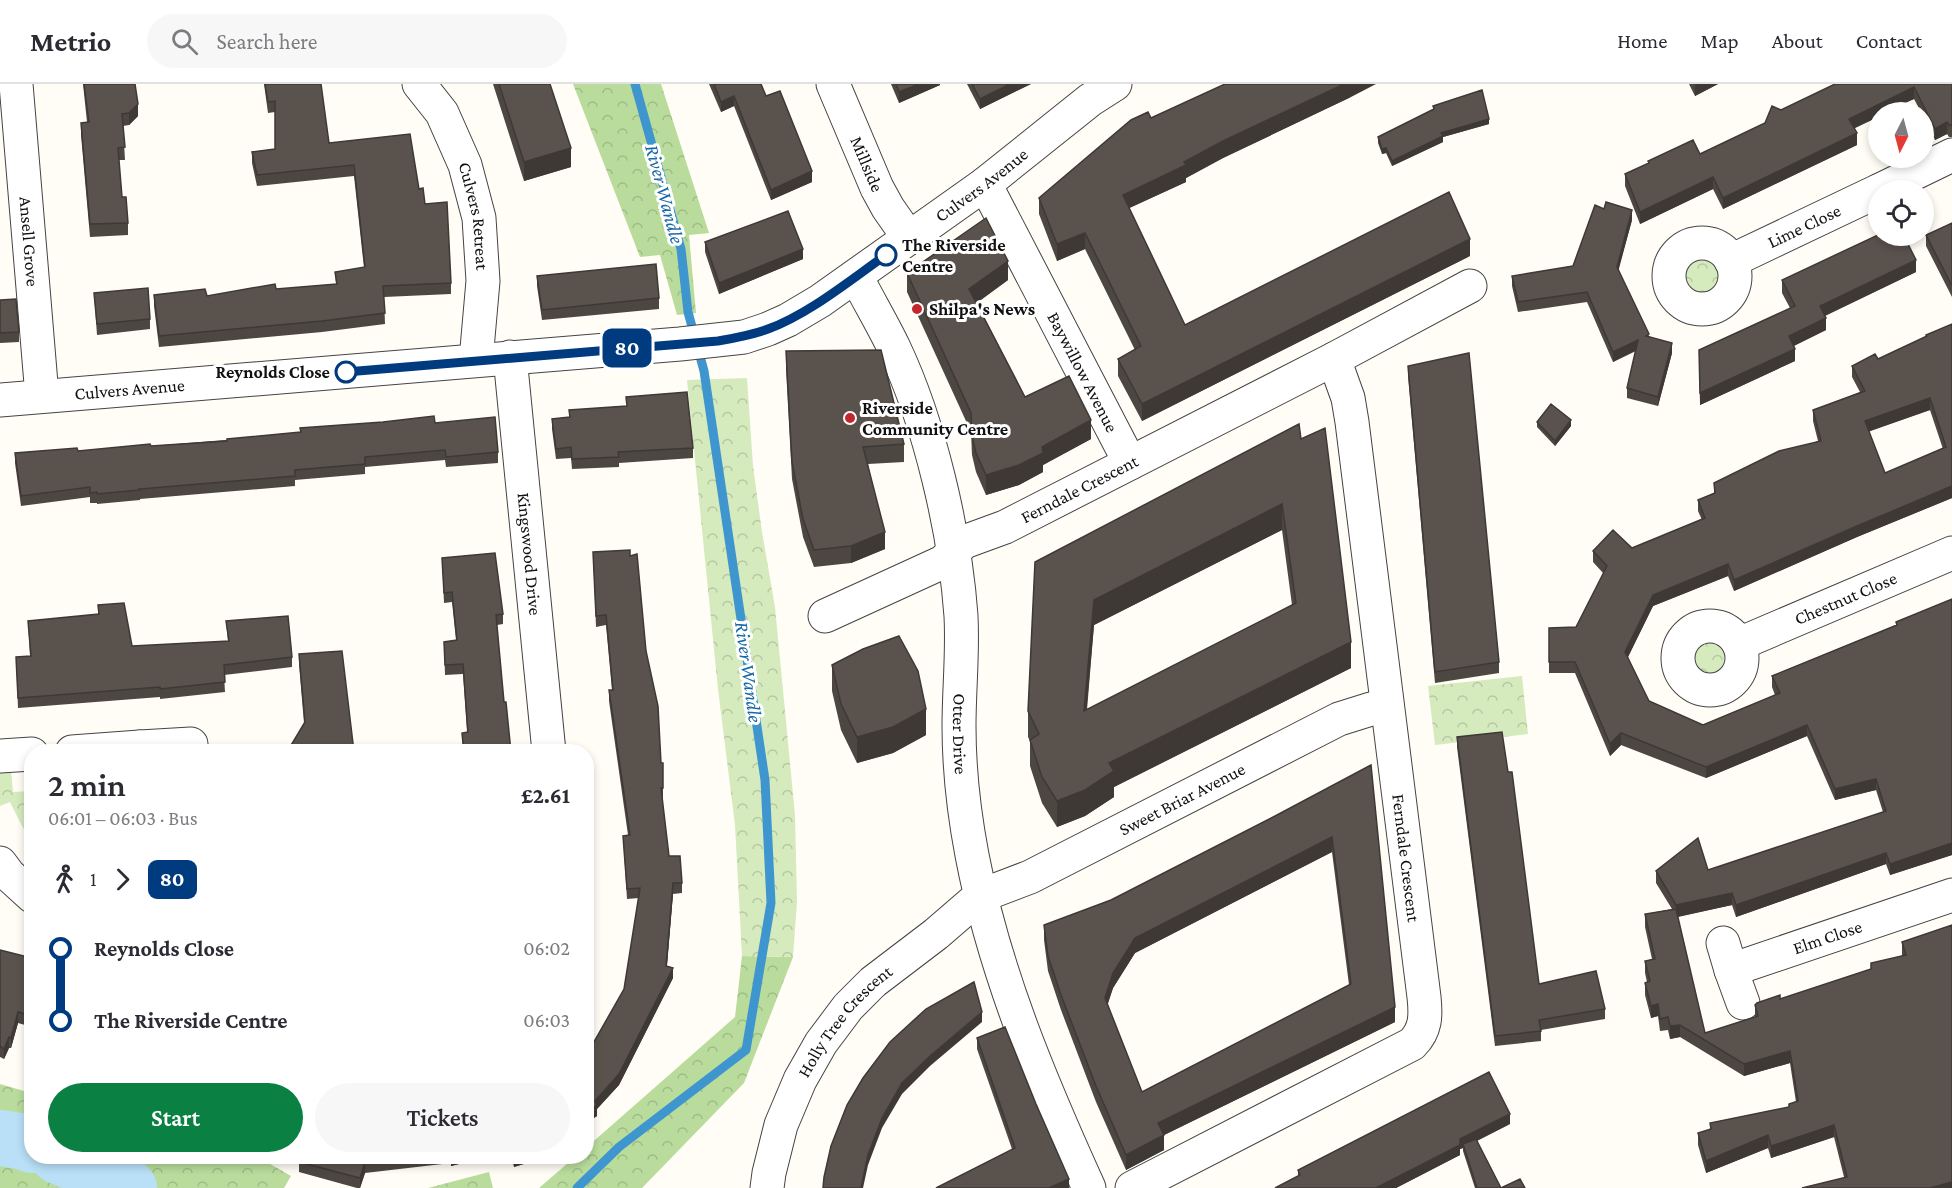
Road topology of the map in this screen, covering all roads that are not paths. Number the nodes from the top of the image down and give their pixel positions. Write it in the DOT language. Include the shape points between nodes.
graph roads {
  1 [pos="16,84"];
  2 [pos="419,84"];
  3 [pos="833,84"];
  4 [pos="1115,84"];
  5 [pos="1952,155"];
  6 [pos="1901,180"];
  7 [pos="985,184"];
  8 [pos="1868,196"];
  9 [pos="909,238"];
  10 [pos="1731,261"];
  11 [pos="856,276"];
  12 [pos="1470,286"];
  13 [pos="510,357"];
  14 [pos="1334,359"];
  15 [pos="476,360"];
  16 [pos="42,396"];
  17 [pos="0,400"];
  18 [pos="1130,463"];
  19 [pos="1952,553"];
  20 [pos="953,554"];
  21 [pos="825,616"];
  22 [pos="1739,644"];
  23 [pos="1387,706"];
  24 [pos="548,744"];
  25 [pos="24,754"];
  26 [pos="0,756"];
  27 [pos="0,863"];
  28 [pos="24,888"];
  29 [pos="1952,895"];
  30 [pos="980,896"];
  31 [pos="1743,1003"];
  32 [pos="767,1188"];
  33 [pos="1089,1188"];
  34 [pos="1132,1188"];
  1 -- 16 [label="street, Ansell Grove"];
  2 -- 15 [label="street, Culvers Retreat" via="442,113 465,165 479,219 483,281"];
  3 -- 9 [label="street, Millside" via="877,188"];
  4 -- 7 [label="street, Culvers Avenue"];
  5 -- 6 [label="street, Lime Close"];
  7 -- 9 [label="street, Culvers Avenue"];
  7 -- 18 [label="street, Baywillow Avenue"];
  8 -- 10 [label="street, Lime Close"];
  9 -- 11 [label="street, Culvers Avenue"];
  11 -- 13 [label="street, Culvers Avenue" via="788,321 744,337"];
  11 -- 20 [label="street, Otter Drive" via="894,348 917,405"];
  12 -- 14 [label="street, Ferndale Crescent"];
  13 -- 15 [label="street, Culvers Avenue"];
  13 -- 24 [label="street, Kingswood Drive"];
  14 -- 18 [label="street, Ferndale Crescent"];
  14 -- 23 [label="street, Ferndale Crescent" via="1352,422"];
  15 -- 16 [label="street, Culvers Avenue"];
  16 -- 17 [label="street, Culvers Avenue"];
  18 -- 20 [label="street, Ferndale Crescent" via="1005,527 964,542"];
  19 -- 22 [label="street, Chestnut Close"];
  20 -- 21 [label="street, Ferndale Crescent"];
  20 -- 30 [label="street, Otter Drive" via="961,617 960,767"];
  23 -- 30 [label="street, Sweet Briar Avenue" via="1340,719 1030,877"];
  23 -- 34 [label="street, Ferndale Crescent" via="1426,1014 1420,1036 1412,1044"];
  25 -- 26 [label="street"];
  27 -- 28 [label="street"];
  29 -- 31 [label="street, Elm Close" via="1727,957"];
  30 -- 32 [label="street, Holly Tree Crescent" via="873,982 821,1043 781,1125"];
  30 -- 33 [label="street, Otter Drive" via="1025,1038"];
}
